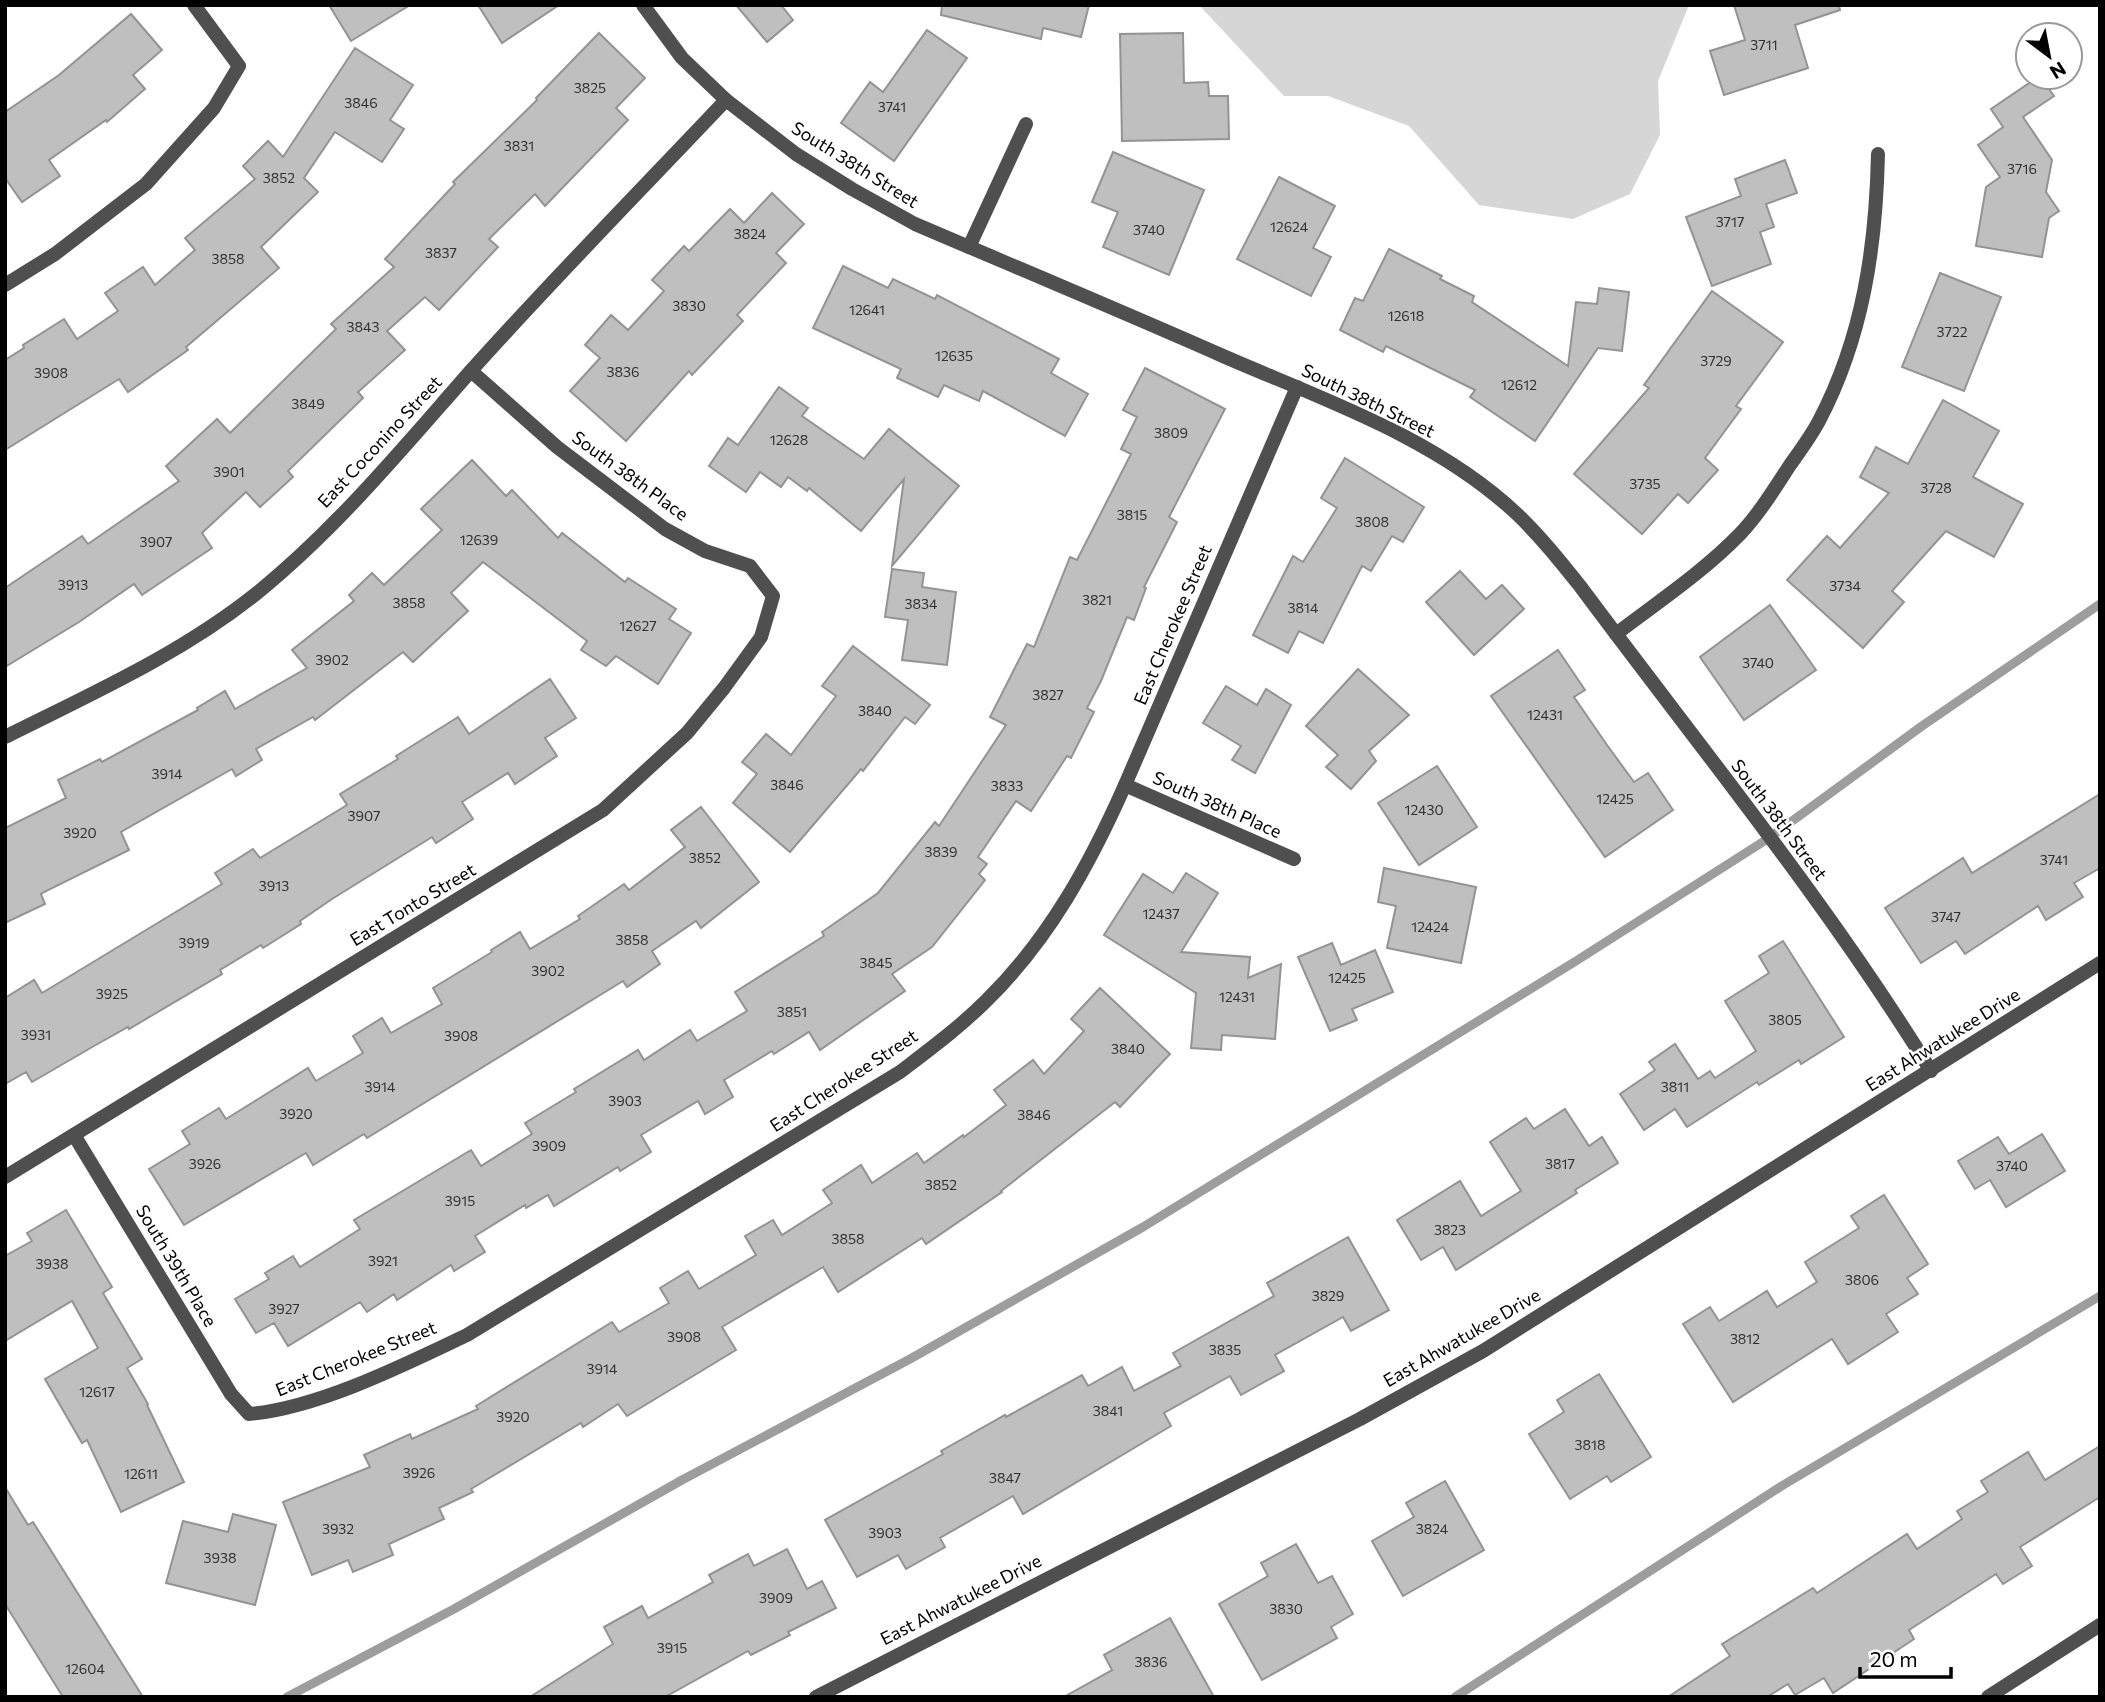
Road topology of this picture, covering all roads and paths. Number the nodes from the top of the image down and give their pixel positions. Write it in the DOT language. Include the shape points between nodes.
graph roads {
  1 [pos="194,5"];
  2 [pos="643,5"];
  3 [pos="726,100"];
  4 [pos="1026,124"];
  5 [pos="1878,154"];
  6 [pos="969,247"];
  7 [pos="5,285"];
  8 [pos="471,372"];
  9 [pos="1297,387"];
  10 [pos="773,596"];
  11 [pos="1616,634"];
  12 [pos="5,737"];
  13 [pos="1125,785"];
  14 [pos="1294,859"];
  15 [pos="2100,963"];
  16 [pos="1931,1071"];
  17 [pos="74,1135"];
  18 [pos="5,1177"];
  19 [pos="249,1414"];
  20 [pos="2100,1625"];
  21 [pos="816,1697"];
  22 [pos="1988,1697"];
  1 -- 7 [label="street" via="239,66 214,108 146,184 55,254"];
  2 -- 3 [label="street, South 38th Street" via="682,58"];
  3 -- 6 [label="street, South 38th Street" via="852,190"];
  3 -- 8 [label="street, East Coconino Street"];
  4 -- 6 [label="street"];
  5 -- 11 [label="street" via="1877,207 1864,301 1819,422 1741,532 1693,577"];
  6 -- 9 [label="street, South 38th Street"];
  8 -- 10 [label="street, South 38th Place" via="557,447 666,529 705,551 750,566"];
  8 -- 12 [label="street, East Coconino Street" via="343,512 257,593 151,664"];
  9 -- 11 [label="street, South 38th Street" via="1401,435 1483,486 1548,546"];
  9 -- 13 [label="street, East Cherokee Street"];
  10 -- 17 [label="street, East Tonto Street" via="761,637 724,688 687,733 603,810"];
  11 -- 16 [label="street, South 38th Street" via="1866,968"];
  13 -- 14 [label="street, South 38th Place"];
  13 -- 19 [label="street, East Cherokee Street" via="1098,846 1041,936 988,999 900,1072 467,1335 408,1363 279,1412"];
  15 -- 16 [label="street, East Ahwatukee Drive"];
  16 -- 21 [label="street, East Ahwatukee Drive" via="1483,1351 1360,1419"];
  17 -- 18 [label="street, East Tonto Street"];
  17 -- 19 [label="street, South 39th Place" via="231,1394"];
  20 -- 22 [label="street"];
}
